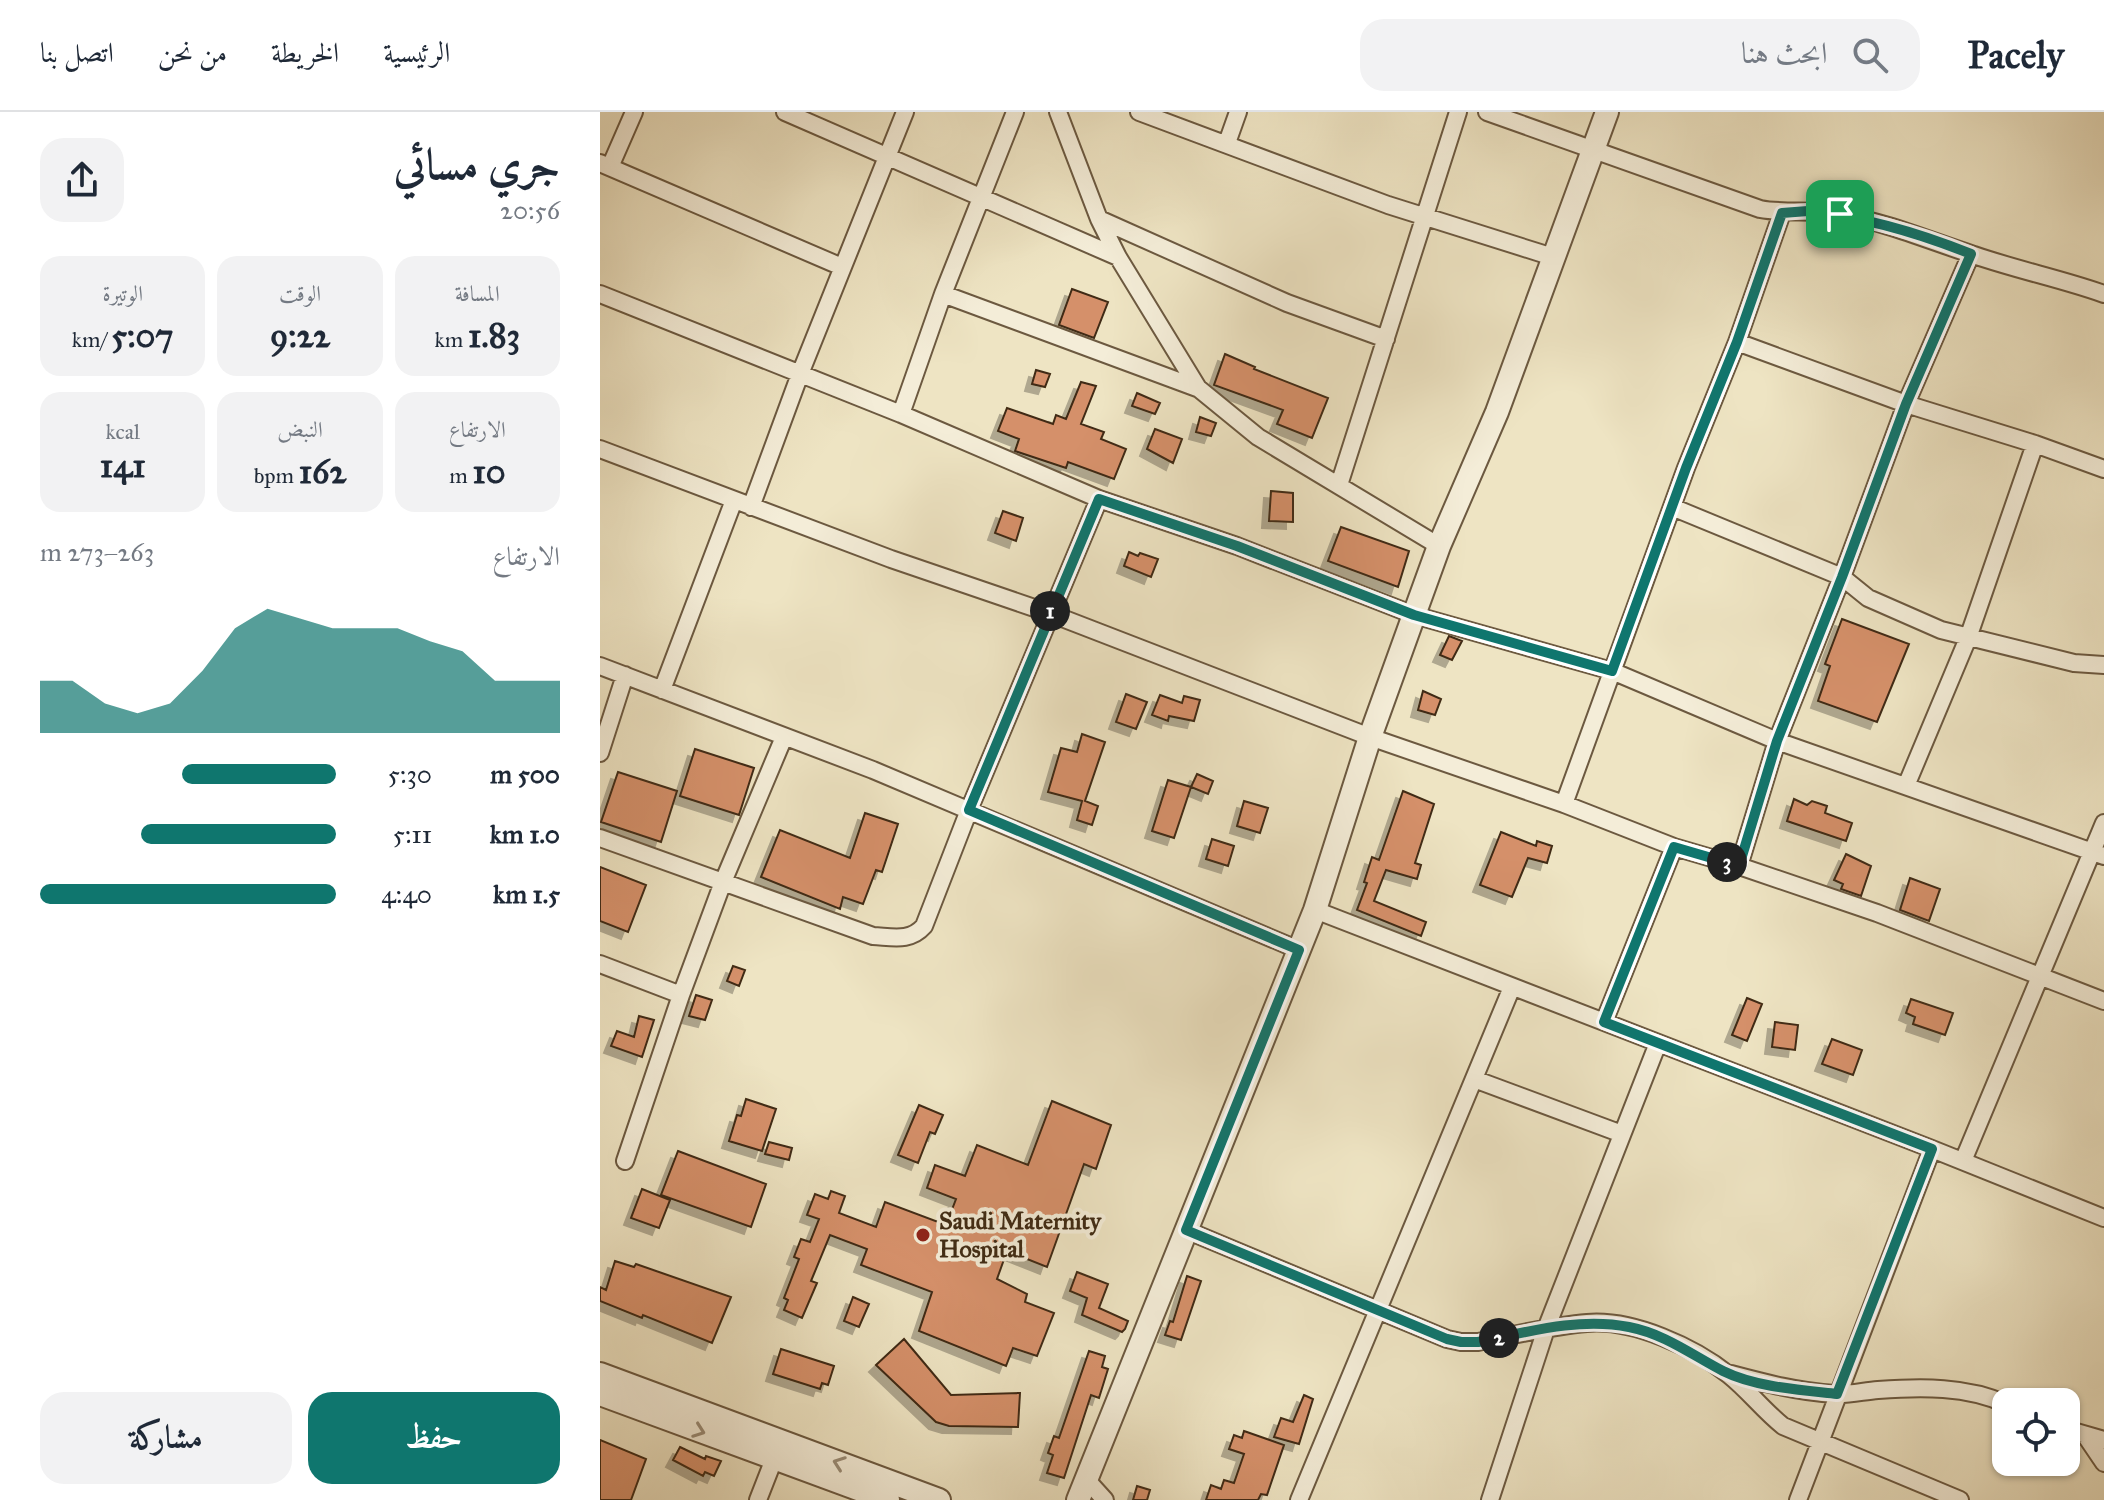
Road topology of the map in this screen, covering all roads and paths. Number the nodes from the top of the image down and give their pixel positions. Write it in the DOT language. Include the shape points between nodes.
graph roads {
  1 [pos="634,112"];
  2 [pos="905,112"];
  3 [pos="1015,112"];
  4 [pos="1058,112"];
  5 [pos="1139,112"];
  6 [pos="1238,112"];
  7 [pos="1458,112"];
  8 [pos="1487,112"];
  9 [pos="1607,112"];
  10 [pos="788,113"];
  11 [pos="1227,143"];
  12 [pos="1593,148"];
  13 [pos="887,157"];
  14 [pos="605,165"];
  15 [pos="981,198"];
  16 [pos="1782,213"];
  17 [pos="1426,217"];
  18 [pos="1099,219"];
  19 [pos="1971,254"];
  20 [pos="1118,257"];
  21 [pos="1553,257"];
  22 [pos="842,267"];
  23 [pos="600,294"];
  24 [pos="943,294"];
  25 [pos="2104,294"];
  26 [pos="1386,339"];
  27 [pos="1737,342"];
  28 [pos="800,374"];
  29 [pos="1198,388"];
  30 [pos="1906,404"];
  31 [pos="901,414"];
  32 [pos="2035,444"];
  33 [pos="600,449"];
  34 [pos="2104,469"];
  35 [pos="1339,485"];
  36 [pos="1099,499"];
  37 [pos="734,500"];
  38 [pos="751,507"];
  39 [pos="1672,507"];
  40 [pos="1439,546"];
  41 [pos="1842,577"];
  42 [pos="1049,613"];
  43 [pos="1414,615"];
  44 [pos="1968,638"];
  45 [pos="2104,665"];
  46 [pos="600,666"];
  47 [pos="1612,671"];
  48 [pos="625,675"];
  49 [pos="662,690"];
  50 [pos="784,737"];
  51 [pos="1370,737"];
  52 [pos="1777,741"];
  53 [pos="600,753"];
  54 [pos="1906,786"];
  55 [pos="1564,804"];
  56 [pos="969,810"];
  57 [pos="2104,823"];
  58 [pos="600,838"];
  59 [pos="1674,847"];
  60 [pos="2098,854"];
  61 [pos="1739,866"];
  62 [pos="723,882"];
  63 [pos="1315,910"];
  64 [pos="1299,950"];
  65 [pos="600,964"];
  66 [pos="2040,977"];
  67 [pos="1512,987"];
  68 [pos="681,995"];
  69 [pos="2104,1001"];
  70 [pos="1604,1022"];
  71 [pos="1658,1043"];
  72 [pos="1474,1079"];
  73 [pos="1622,1134"];
  74 [pos="1932,1149"];
  75 [pos="625,1161"];
  76 [pos="1963,1161"];
  77 [pos="2104,1218"];
  78 [pos="1186,1230"];
  79 [pos="1377,1310"];
  80 [pos="1546,1329"];
  81 [pos="1726,1372"];
  82 [pos="600,1374"];
  83 [pos="600,1394"];
  84 [pos="1837,1394"];
  85 [pos="1992,1397"];
  86 [pos="651,1403"];
  87 [pos="2080,1433"];
  88 [pos="2085,1435"];
  89 [pos="2104,1440"];
  90 [pos="1820,1442"];
  91 [pos="774,1459"];
  92 [pos="2104,1463"];
  93 [pos="1086,1479"];
  94 [pos="758,1500"];
  95 [pos="888,1500"];
  96 [pos="937,1500"];
  97 [pos="1078,1500"];
  98 [pos="1105,1500"];
  99 [pos="1299,1500"];
  100 [pos="1490,1500"];
  101 [pos="1798,1500"];
  102 [pos="1960,1500"];
  1 -- 14 [label="street"];
  2 -- 13 [label="street"];
  3 -- 15 [label="street"];
  4 -- 18 [label="street"];
  5 -- 11 [label="street"];
  6 -- 11 [label="street"];
  7 -- 17 [label="street"];
  8 -- 12 [label="street"];
  9 -- 12 [label="street"];
  10 -- 13 [label="street"];
  11 -- 17 [label="street"];
  12 -- 16 [label="street"];
  12 -- 21 [label="street"];
  13 -- 15 [label="street"];
  13 -- 22 [label="street"];
  14 -- 22 [label="street"];
  15 -- 20 [label="street"];
  15 -- 24 [label="street"];
  16 -- 19 [label="street" via="1840,214"];
  16 -- 27 [label="street"];
  17 -- 21 [label="street"];
  17 -- 26 [label="street"];
  18 -- 20 [label="street"];
  18 -- 26 [label="street" via="1287,303"];
  19 -- 25 [label="street"];
  19 -- 30 [label="street"];
  20 -- 29 [label="street"];
  21 -- 40 [label="street" via="1497,412"];
  22 -- 28 [label="street"];
  23 -- 28 [label="street"];
  24 -- 29 [label="street"];
  24 -- 31 [label="street"];
  26 -- 35 [label="street"];
  27 -- 30 [label="street"];
  27 -- 39 [label="street"];
  28 -- 31 [label="street"];
  28 -- 38 [label="street"];
  29 -- 35 [label="street" via="1258,437"];
  30 -- 32 [label="street"];
  30 -- 41 [label="street"];
  31 -- 36 [label="street"];
  32 -- 34 [label="street"];
  32 -- 44 [label="street"];
  33 -- 37 [label="street"];
  35 -- 40 [label="street"];
  36 -- 42 [label="street"];
  36 -- 43 [label="street"];
  37 -- 38 [label="street"];
  37 -- 49 [label="street"];
  38 -- 42 [label="street"];
  39 -- 41 [label="street"];
  39 -- 47 [label="street"];
  40 -- 43 [label="street"];
  41 -- 44 [label="street" via="1868,598"];
  41 -- 52 [label="street"];
  42 -- 51 [label="street"];
  42 -- 56 [label="street"];
  43 -- 47 [label="street"];
  43 -- 51 [label="street"];
  44 -- 45 [label="street"];
  44 -- 54 [label="street"];
  46 -- 48 [label="street"];
  47 -- 52 [label="street"];
  47 -- 55 [label="street"];
  48 -- 49 [label="street"];
  48 -- 53 [label="street"];
  49 -- 50 [label="street"];
  50 -- 56 [label="street"];
  50 -- 62 [label="street"];
  51 -- 55 [label="street"];
  51 -- 63 [label="street"];
  52 -- 54 [label="street"];
  52 -- 61 [label="street"];
  54 -- 60 [label="street"];
  55 -- 59 [label="street"];
  56 -- 62 [label="street" via="916,935 873,936"];
  56 -- 64 [label="street"];
  57 -- 60 [label="street"];
  58 -- 62 [label="street"];
  59 -- 61 [label="street"];
  59 -- 70 [label="street"];
  60 -- 66 [label="street"];
  61 -- 66 [label="street"];
  62 -- 68 [label="street"];
  63 -- 64 [label="street"];
  63 -- 67 [label="street"];
  64 -- 78 [label="street"];
  65 -- 68 [label="street"];
  66 -- 69 [label="street"];
  66 -- 76 [label="street"];
  67 -- 70 [label="street"];
  67 -- 72 [label="street"];
  68 -- 75 [label="street"];
  70 -- 71 [label="street"];
  71 -- 73 [label="street"];
  71 -- 74 [label="street"];
  72 -- 73 [label="street"];
  72 -- 79 [label="street"];
  73 -- 80 [label="street"];
  74 -- 76 [label="street"];
  74 -- 84 [label="street"];
  76 -- 77 [label="street"];
  78 -- 79 [label="street"];
  78 -- 93 [label="street"];
  79 -- 80 [label="street" via="1461,1342"];
  79 -- 99 [label="street"];
  80 -- 81 [label="street" via="1590,1323 1630,1327 1671,1340"];
  80 -- 100 [label="street"];
  81 -- 84 [label="street"];
  81 -- 90 [label="street" via="1783,1426"];
  82 -- 86 [label="street"];
  83 -- 86 [label="street"];
  84 -- 85 [label="street" via="1941,1389"];
  84 -- 90 [label="street"];
  86 -- 91 [label="street, one-way"];
  96 -- 86 [label="street, one-way"];
  87 -- 88 [label="street"];
  88 -- 89 [label="street"];
  88 -- 92 [label="street"];
  90 -- 101 [label="street"];
  90 -- 102 [label="street"];
  91 -- 94 [label="street"];
  91 -- 95 [label="street"];
  93 -- 97 [label="street"];
  93 -- 98 [label="street"];
}
